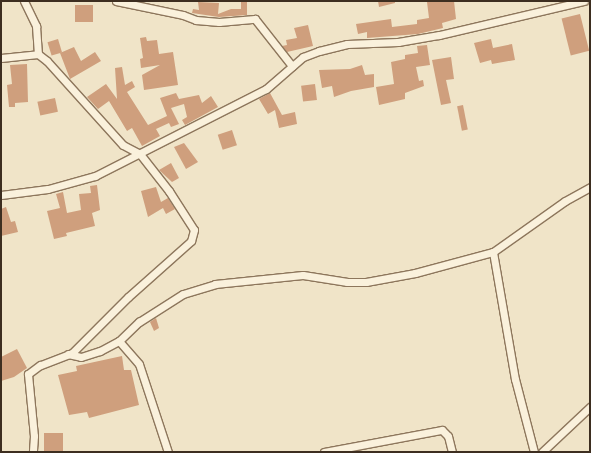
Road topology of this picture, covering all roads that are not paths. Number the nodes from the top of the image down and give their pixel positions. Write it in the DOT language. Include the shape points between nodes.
graph roads {
  1 [pos="24,1"];
  2 [pos="116,1"];
  3 [pos="584,1"];
  4 [pos="38,54"];
  5 [pos="1,58"];
  6 [pos="292,66"];
  7 [pos="140,154"];
  8 [pos="590,187"];
  9 [pos="1,195"];
  10 [pos="493,252"];
  11 [pos="119,341"];
  12 [pos="68,354"];
  13 [pos="590,407"];
  14 [pos="33,452"];
  15 [pos="168,452"];
  16 [pos="324,452"];
  17 [pos="452,452"];
  18 [pos="534,452"];
  19 [pos="542,452"];
  1 -- 4 [label="street" via="36,26"];
  2 -- 6 [label="street" via="183,14 196,20 219,22 255,19"];
  3 -- 6 [label="street" via="440,35 398,42 347,44 319,51"];
  4 -- 5 [label="street"];
  4 -- 7 [label="street" via="123,145"];
  6 -- 7 [label="street" via="266,89"];
  7 -- 9 [label="street" via="95,176 48,189"];
  7 -- 12 [label="street" via="191,223 194,235"];
  8 -- 10 [label="street" via="565,201"];
  10 -- 11 [label="street" via="415,273 366,282 347,282 303,275 214,284 183,294 139,322"];
  10 -- 18 [label="street" via="516,379"];
  11 -- 12 [label="street" via="81,357"];
  11 -- 15 [label="street" via="139,364"];
  12 -- 14 [label="street" via="40,365 28,374 34,436"];
  13 -- 19 [label="street"];
  16 -- 17 [label="street" via="442,430 448,436"];
}
